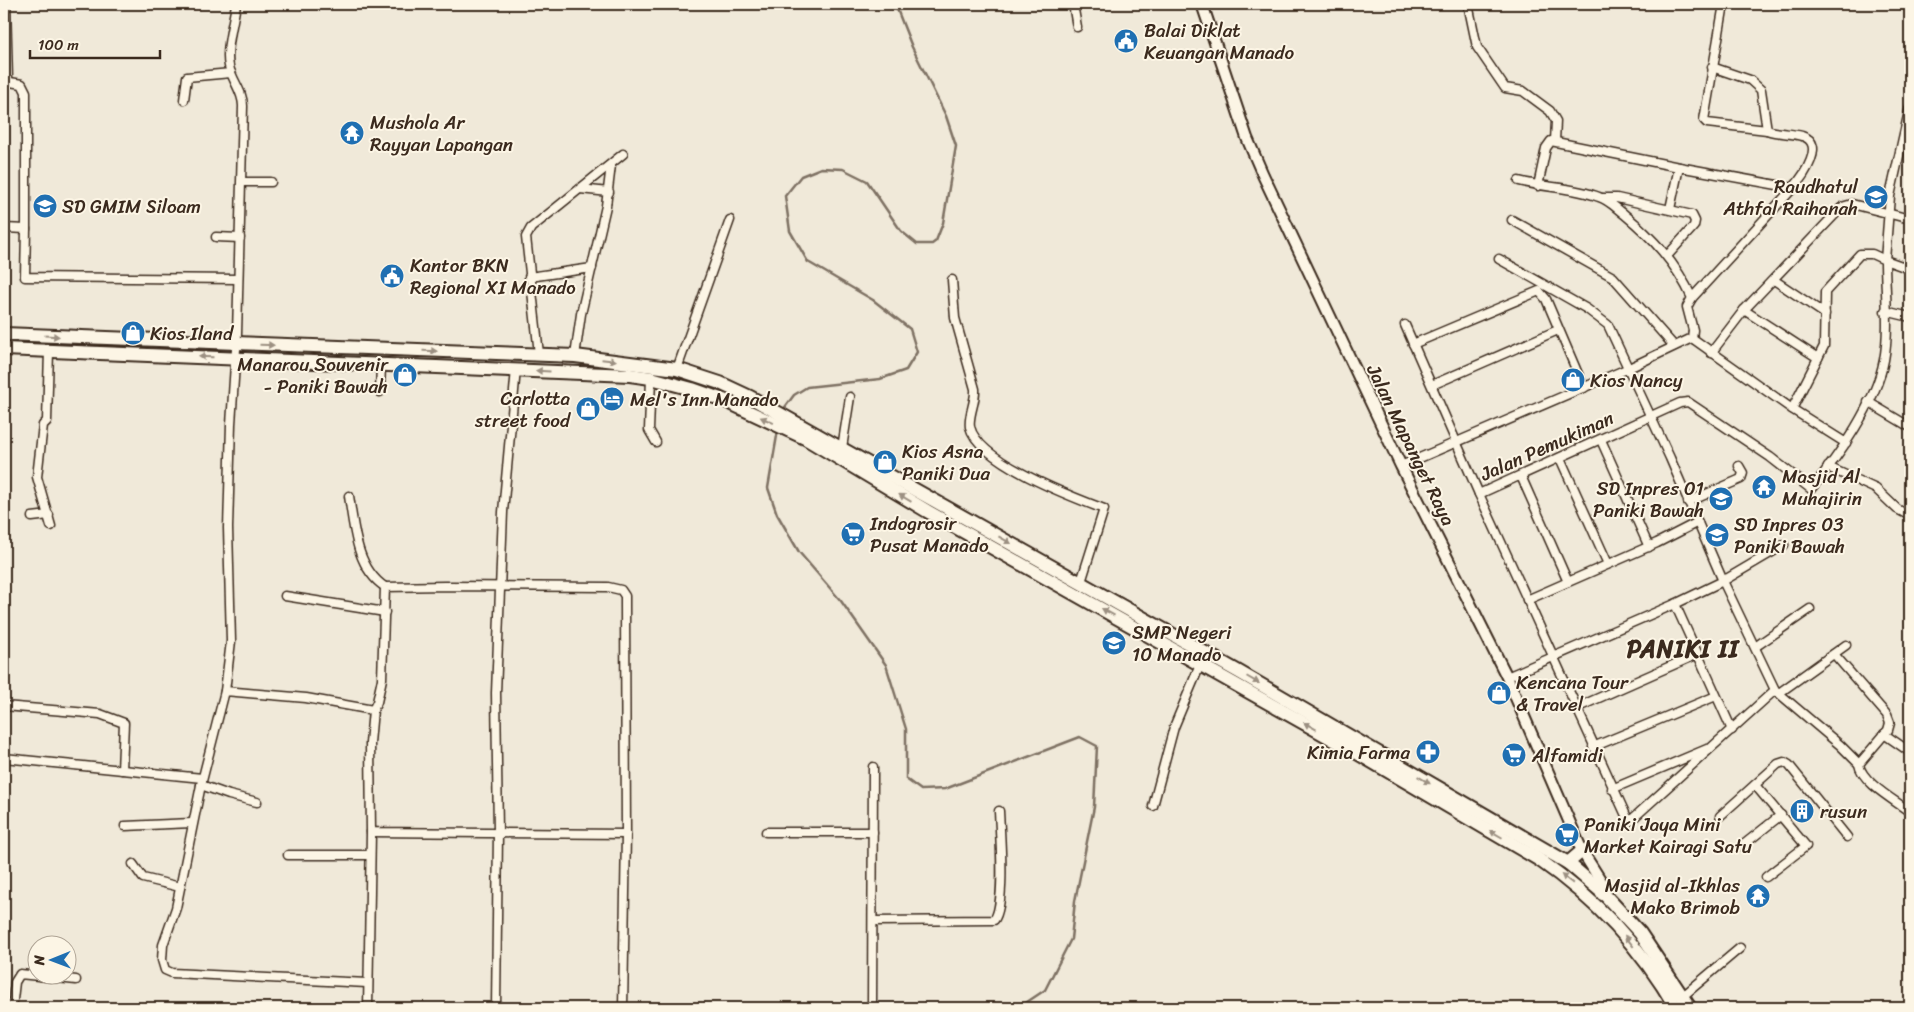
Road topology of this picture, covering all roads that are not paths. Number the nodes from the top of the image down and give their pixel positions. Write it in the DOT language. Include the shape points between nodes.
graph roads {
  1 [pos="6,4"];
  2 [pos="236,4"];
  3 [pos="1073,4"];
  4 [pos="1202,4"];
  5 [pos="1468,4"];
  6 [pos="1724,4"];
  7 [pos="1077,27"];
  8 [pos="1712,67"];
  9 [pos="231,73"];
  10 [pos="6,81"];
  11 [pos="184,100"];
  12 [pos="1910,107"];
  13 [pos="1767,130"];
  14 [pos="1555,141"];
  15 [pos="623,154"];
  16 [pos="611,164"];
  17 [pos="1679,167"];
  18 [pos="242,182"];
  19 [pos="271,182"];
  20 [pos="1520,182"];
  21 [pos="1538,186"];
  22 [pos="1793,188"];
  23 [pos="580,189"];
  24 [pos="609,192"];
  25 [pos="1603,198"];
  26 [pos="1670,209"];
  27 [pos="1888,213"];
  28 [pos="1910,219"];
  29 [pos="730,220"];
  30 [pos="1512,220"];
  31 [pos="4,228"];
  32 [pos="26,229"];
  33 [pos="216,237"];
  34 [pos="240,238"];
  35 [pos="1667,256"];
  36 [pos="1499,259"];
  37 [pos="1885,260"];
  38 [pos="592,268"];
  39 [pos="1910,269"];
  40 [pos="529,277"];
  41 [pos="238,279"];
  42 [pos="952,280"];
  43 [pos="1774,280"];
  44 [pos="1692,298"];
  45 [pos="1744,310"];
  46 [pos="1885,311"];
  47 [pos="1824,314"];
  48 [pos="1910,317"];
  49 [pos="1405,324"];
  50 [pos="1558,330"];
  51 [pos="4,334"];
  52 [pos="1692,338"];
  53 [pos="236,344"];
  54 [pos="1413,344"];
  55 [pos="1674,346"];
  56 [pos="4,349"];
  57 [pos="49,351"];
  58 [pos="1711,353"];
  59 [pos="538,354"];
  60 [pos="575,356"];
  61 [pos="234,358"];
  62 [pos="1818,358"];
  63 [pos="381,364"];
  64 [pos="1629,368"];
  65 [pos="516,369"];
  66 [pos="677,369"];
  67 [pos="651,378"];
  68 [pos="1432,385"];
  69 [pos="1584,388"];
  70 [pos="380,392"];
  71 [pos="850,397"];
  72 [pos="1868,402"];
  73 [pos="1792,409"];
  74 [pos="1651,418"];
  75 [pos="793,426"];
  76 [pos="1910,427"];
  77 [pos="1601,440"];
  78 [pos="656,442"];
  79 [pos="1457,443"];
  80 [pos="1846,443"];
  81 [pos="842,448"];
  82 [pos="1560,458"];
  83 [pos="1400,466"];
  84 [pos="1739,466"];
  85 [pos="1828,466"];
  86 [pos="1521,476"];
  87 [pos="1479,494"];
  88 [pos="349,496"];
  89 [pos="1688,502"];
  90 [pos="931,506"];
  91 [pos="48,515"];
  92 [pos="1910,516"];
  93 [pos="32,517"];
  94 [pos="1698,522"];
  95 [pos="51,526"];
  96 [pos="1784,545"];
  97 [pos="1649,547"];
  98 [pos="1608,564"];
  99 [pos="1723,581"];
  100 [pos="1081,582"];
  101 [pos="1568,582"];
  102 [pos="385,587"];
  103 [pos="501,587"];
  104 [pos="285,596"];
  105 [pos="1527,600"];
  106 [pos="1675,604"];
  107 [pos="1810,609"];
  108 [pos="385,612"];
  109 [pos="1846,645"];
  110 [pos="1755,647"];
  111 [pos="1698,654"];
  112 [pos="1834,654"];
  113 [pos="1553,657"];
  114 [pos="1200,665"];
  115 [pos="1507,677"];
  116 [pos="225,691"];
  117 [pos="1777,692"];
  118 [pos="1716,696"];
  119 [pos="4,706"];
  120 [pos="1576,708"];
  121 [pos="372,710"];
  122 [pos="1732,730"];
  123 [pos="1884,734"];
  124 [pos="1593,747"];
  125 [pos="1711,748"];
  126 [pos="1910,752"];
  127 [pos="4,758"];
  128 [pos="1858,764"];
  129 [pos="873,767"];
  130 [pos="122,770"];
  131 [pos="201,781"];
  132 [pos="1754,785"];
  133 [pos="1612,789"];
  134 [pos="258,802"];
  135 [pos="1153,806"];
  136 [pos="1000,812"];
  137 [pos="1910,812"];
  138 [pos="1781,815"];
  139 [pos="1720,816"];
  140 [pos="192,823"];
  141 [pos="125,826"];
  142 [pos="371,832"];
  143 [pos="498,832"];
  144 [pos="766,832"];
  145 [pos="873,832"];
  146 [pos="626,834"];
  147 [pos="1847,836"];
  148 [pos="1742,846"];
  149 [pos="1582,851"];
  150 [pos="288,854"];
  151 [pos="369,855"];
  152 [pos="1568,863"];
  153 [pos="133,864"];
  154 [pos="1766,877"];
  155 [pos="180,887"];
  156 [pos="1604,894"];
  157 [pos="1594,902"];
  158 [pos="874,921"];
  159 [pos="1740,948"];
  160 [pos="28,975"];
  161 [pos="367,983"];
  162 [pos="1683,996"];
  163 [pos="12,1008"];
  164 [pos="368,1008"];
  165 [pos="496,1008"];
  166 [pos="623,1008"];
  167 [pos="872,1008"];
  168 [pos="1676,1008"];
  169 [pos="1690,1008"];
  1 -- 10 [label="street"];
  2 -- 9 [label="street" via="228,60"];
  3 -- 7 [label="street"];
  4 -- 83 [label="street, Jalan Mapanget Raya" via="1247,138"];
  5 -- 14 [label="street" via="1481,53 1505,88 1523,91 1550,111 1556,122"];
  6 -- 8 [label="street"];
  8 -- 13 [label="street" via="1750,80 1761,90"];
  8 -- 13 [label="street" via="1704,116 1707,124"];
  9 -- 11 [label="street" via="187,77"];
  9 -- 18 [label="street" via="243,100"];
  10 -- 32 [label="street" via="22,84 26,92"];
  12 -- 27 [label="street, Jalan Pemukiman"];
  13 -- 22 [label="street" via="1801,136 1812,143 1809,163"];
  14 -- 17 [label="street"];
  14 -- 21 [label="street" via="1547,144"];
  15 -- 16 [label="street"];
  16 -- 23 [label="street"];
  16 -- 24 [label="street"];
  17 -- 22 [label="street"];
  17 -- 26 [label="street"];
  18 -- 19 [label="street"];
  18 -- 34 [label="street"];
  20 -- 21 [label="street"];
  21 -- 25 [label="street" via="1577,190"];
  22 -- 44 [label="street"];
  23 -- 24 [label="street"];
  23 -- 40 [label="street" via="531,228 526,237"];
  24 -- 38 [label="street"];
  25 -- 26 [label="street"];
  25 -- 35 [label="street" via="1634,222"];
  26 -- 35 [label="street" via="1692,215 1696,223"];
  27 -- 28 [label="street"];
  27 -- 37 [label="street, Jalan Pemukiman"];
  27 -- 43 [label="street" via="1846,205"];
  29 -- 66 [label="street"];
  30 -- 55 [label="street" via="1613,276"];
  31 -- 32 [label="street"];
  32 -- 41 [label="street" via="25,277"];
  33 -- 34 [label="street"];
  34 -- 41 [label="street"];
  35 -- 44 [label="street"];
  36 -- 64 [label="street" via="1599,317 1608,325"];
  37 -- 39 [label="street"];
  37 -- 46 [label="street, Jalan Pemukiman"];
  37 -- 47 [label="street" via="1869,253 1860,254 1825,292"];
  38 -- 40 [label="street"];
  38 -- 60 [label="street"];
  40 -- 59 [label="street"];
  41 -- 53 [label="street"];
  42 -- 100 [label="street" via="955,318 975,389 970,420 976,439 991,453 1034,480 1104,509"];
  43 -- 45 [label="street"];
  43 -- 47 [label="street"];
  44 -- 52 [label="street" via="1687,307"];
  45 -- 58 [label="street"];
  45 -- 62 [label="street"];
  46 -- 48 [label="street"];
  46 -- 72 [label="street, Jalan Pemukiman" via="1884,360"];
  47 -- 62 [label="street" via="1826,340"];
  49 -- 54 [label="street, Jalan Pemukiman"];
  50 -- 54 [label="street, Jalan Pemukiman" via="1546,298 1537,291"];
  50 -- 68 [label="street"];
  50 -- 69 [label="street, Jalan Pemukiman"];
  51 -- 53 [label="highway, one-way"];
  52 -- 55 [label="street, Jalan Pemukiman"];
  52 -- 58 [label="street"];
  53 -- 59 [label="highway, one-way"];
  53 -- 61 [label="street"];
  54 -- 68 [label="street, Jalan Pemukiman"];
  55 -- 64 [label="street, Jalan Pemukiman"];
  56 -- 57 [label="highway"];
  61 -- 57 [label="highway, one-way"];
  57 -- 91 [label="street" via="47,421 43,426 37,467"];
  58 -- 73 [label="street"];
  59 -- 60 [label="highway"];
  60 -- 66 [label="highway, one-way"];
  61 -- 63 [label="highway"];
  61 -- 116 [label="street" via="228,528 231,641"];
  62 -- 73 [label="street"];
  63 -- 65 [label="highway"];
  63 -- 70 [label="street"];
  64 -- 69 [label="street, Jalan Pemukiman"];
  64 -- 74 [label="street"];
  67 -- 65 [label="highway, one-way"];
  65 -- 103 [label="street" via="503,512"];
  66 -- 75 [label="highway" via="750,397"];
  75 -- 67 [label="highway, one-way" via="692,388"];
  67 -- 78 [label="street" via="649,430"];
  68 -- 79 [label="street, Jalan Pemukiman"];
  69 -- 79 [label="street, Jalan Pemukiman"];
  71 -- 81 [label="street"];
  72 -- 76 [label="street"];
  72 -- 80 [label="street, Jalan Pemukiman"];
  73 -- 80 [label="street"];
  74 -- 77 [label="street, Jalan Pemukiman"];
  74 -- 85 [label="street, Jalan Pemukiman" via="1680,403 1692,404 1809,489"];
  74 -- 89 [label="street"];
  75 -- 81 [label="highway"];
  90 -- 75 [label="highway, one-way"];
  77 -- 82 [label="street, Jalan Pemukiman"];
  77 -- 97 [label="street"];
  79 -- 83 [label="street, Jalan Pemukiman"];
  79 -- 87 [label="street, Jalan Pemukiman"];
  80 -- 85 [label="street, Jalan Pemukiman"];
  81 -- 90 [label="highway"];
  82 -- 86 [label="street, Jalan Pemukiman"];
  82 -- 98 [label="street"];
  83 -- 115 [label="street, Jalan Mapanget Raya"];
  84 -- 89 [label="street" via="1743,475 1741,479"];
  85 -- 92 [label="street" via="1876,489 1897,509"];
  86 -- 87 [label="street, Jalan Pemukiman"];
  86 -- 101 [label="street"];
  87 -- 105 [label="street"];
  88 -- 102 [label="street" via="360,554 370,572"];
  89 -- 94 [label="street"];
  90 -- 100 [label="highway, one-way"];
  114 -- 90 [label="highway, one-way"];
  91 -- 93 [label="street"];
  91 -- 95 [label="street"];
  94 -- 97 [label="street"];
  94 -- 99 [label="street"];
  96 -- 99 [label="street"];
  97 -- 98 [label="street"];
  98 -- 101 [label="street"];
  99 -- 106 [label="street"];
  99 -- 110 [label="street"];
  100 -- 152 [label="highway, one-way"];
  101 -- 105 [label="street"];
  102 -- 103 [label="street"];
  102 -- 108 [label="street"];
  103 -- 143 [label="street" via="496,693"];
  103 -- 146 [label="street" via="608,587 622,590 625,596"];
  104 -- 108 [label="street"];
  105 -- 113 [label="street"];
  106 -- 111 [label="street"];
  106 -- 113 [label="street"];
  107 -- 110 [label="street"];
  108 -- 121 [label="street" via="382,679"];
  109 -- 112 [label="street"];
  110 -- 117 [label="street"];
  111 -- 118 [label="street"];
  111 -- 120 [label="street"];
  112 -- 117 [label="street"];
  112 -- 123 [label="street" via="1889,718 1890,726"];
  113 -- 115 [label="street"];
  113 -- 120 [label="street"];
  114 -- 135 [label="street" via="1174,727"];
  157 -- 114 [label="highway, one-way" via="1538,859"];
  115 -- 149 [label="street, Jalan Mapanget Raya"];
  116 -- 121 [label="street" via="306,698"];
  116 -- 131 [label="street"];
  117 -- 122 [label="street"];
  117 -- 128 [label="street"];
  118 -- 122 [label="street"];
  118 -- 124 [label="street"];
  119 -- 130 [label="street" via="100,714 124,723"];
  120 -- 124 [label="street"];
  121 -- 142 [label="street"];
  122 -- 125 [label="street"];
  123 -- 126 [label="street"];
  123 -- 128 [label="street"];
  124 -- 133 [label="street"];
  125 -- 133 [label="street"];
  125 -- 133 [label="street" via="1631,823 1627,821"];
  127 -- 130 [label="street"];
  128 -- 137 [label="street" via="1862,775"];
  129 -- 145 [label="street"];
  130 -- 131 [label="street"];
  131 -- 134 [label="street" via="229,795"];
  131 -- 140 [label="street"];
  132 -- 138 [label="street"];
  132 -- 139 [label="street"];
  132 -- 147 [label="street" via="1784,762"];
  136 -- 158 [label="street" via="1001,898 999,914 994,920"];
  138 -- 148 [label="street"];
  138 -- 154 [label="street" via="1806,846"];
  140 -- 141 [label="street"];
  140 -- 155 [label="street"];
  142 -- 143 [label="street"];
  142 -- 151 [label="street"];
  143 -- 146 [label="street"];
  143 -- 165 [label="street"];
  144 -- 145 [label="street"];
  145 -- 158 [label="street"];
  146 -- 166 [label="street"];
  149 -- 152 [label="highway"];
  149 -- 156 [label="street, Jalan Mapanget Raya" via="1604,886"];
  150 -- 151 [label="street"];
  151 -- 161 [label="street"];
  152 -- 156 [label="highway"];
  153 -- 155 [label="street" via="143,878"];
  155 -- 161 [label="street" via="164,945 162,960 166,970 172,973"];
  156 -- 157 [label="street"];
  156 -- 162 [label="highway" via="1640,933"];
  168 -- 157 [label="highway, one-way" via="1631,943"];
  158 -- 167 [label="street"];
  159 -- 162 [label="street"];
  160 -- 163 [label="street" via="20,974 15,982"];
  161 -- 164 [label="street"];
  162 -- 169 [label="highway"];
}
